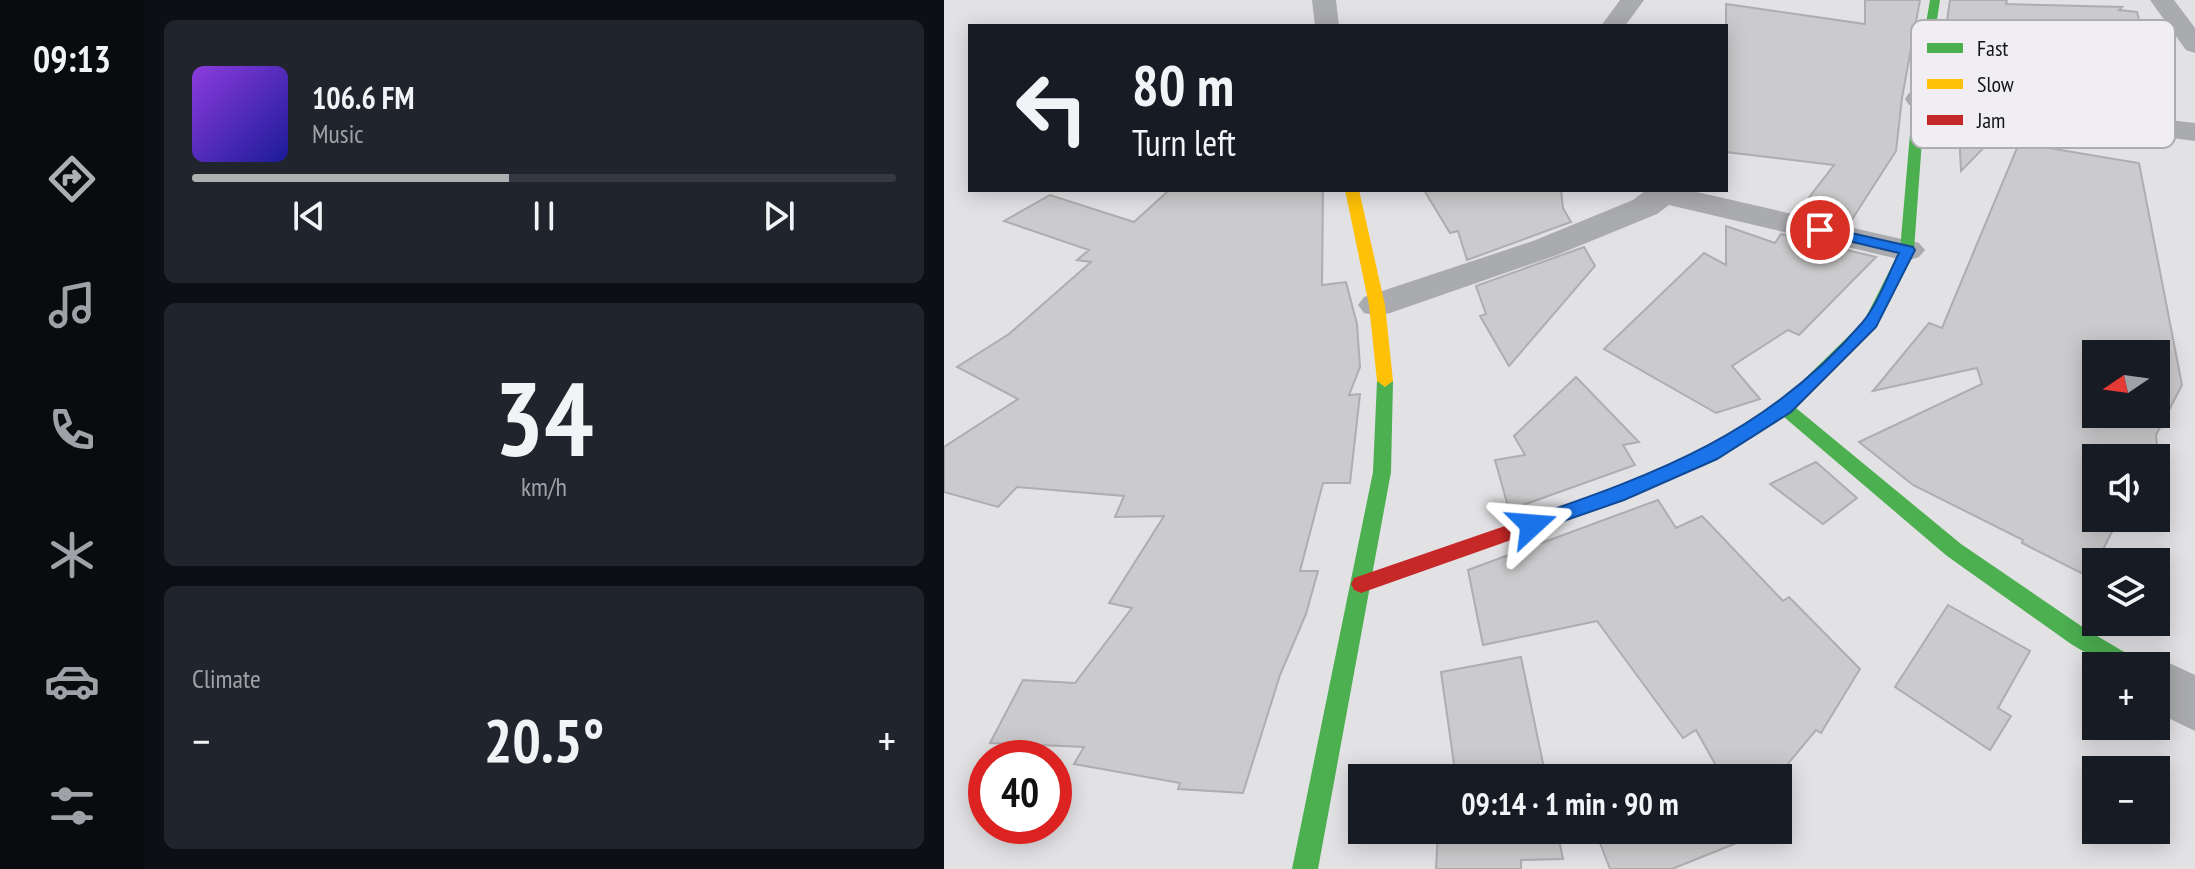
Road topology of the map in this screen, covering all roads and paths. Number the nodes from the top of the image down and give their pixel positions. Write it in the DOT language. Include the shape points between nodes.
graph roads {
  1 [pos="1324,0"];
  2 [pos="1632,0"];
  3 [pos="1935,0"];
  4 [pos="2162,0"];
  5 [pos="1929,20"];
  6 [pos="1327,24"];
  7 [pos="1614,24"];
  8 [pos="2195,45"];
  9 [pos="2175,130"];
  10 [pos="2195,132"];
  11 [pos="1915,148"];
  12 [pos="1352,192"];
  13 [pos="1663,192"];
  14 [pos="1907,250"];
  15 [pos="1377,305"];
  16 [pos="1785,408"];
  17 [pos="1361,584"];
  18 [pos="2104,652"];
  19 [pos="2170,690"];
  20 [pos="2195,705"];
  21 [pos="1305,869"];
  1 -- 6 [label="street"];
  2 -- 7 [label="street"];
  3 -- 5 [label="street"];
  4 -- 8 [label="street"];
  9 -- 10 [label="street"];
  11 -- 14 [label="street"];
  12 -- 15 [label="street"];
  13 -- 14 [label="street"];
  13 -- 15 [label="street" via="1645,207 1545,248"];
  14 -- 16 [label="street" via="1871,323"];
  15 -- 17 [label="street" via="1385,372 1382,472"];
  16 -- 17 [label="street" via="1710,455 1617,495"];
  16 -- 18 [label="street" via="1954,550"];
  17 -- 21 [label="street"];
  19 -- 20 [label="street"];
}
